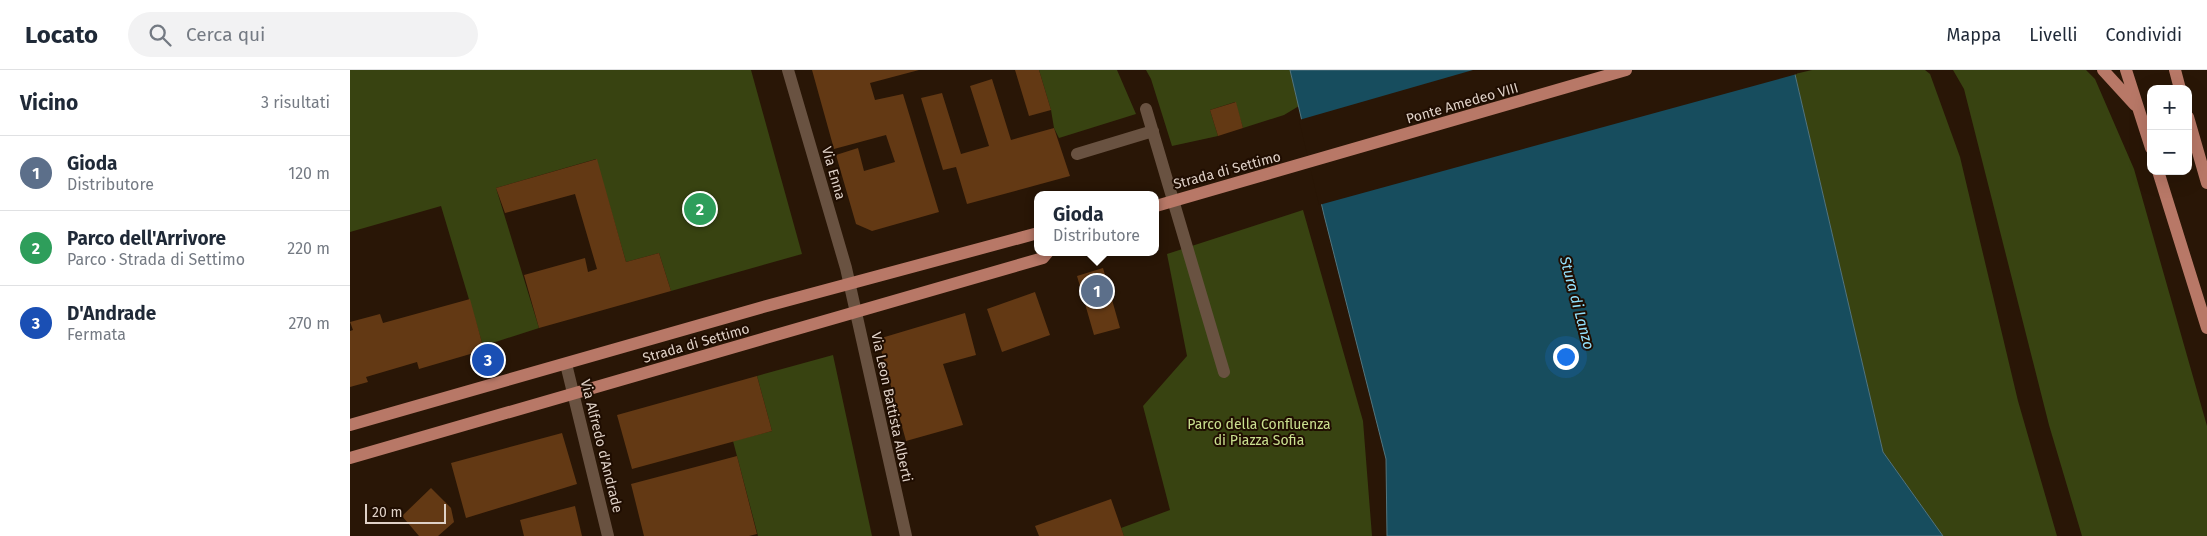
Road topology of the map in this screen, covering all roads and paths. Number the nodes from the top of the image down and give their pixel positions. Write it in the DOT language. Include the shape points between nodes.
graph roads {
  1 [pos="788,70"];
  2 [pos="1626,70"];
  3 [pos="2103,70"];
  4 [pos="2126,70"];
  5 [pos="2175,70"];
  6 [pos="2179,85"];
  7 [pos="1146,109"];
  8 [pos="2138,109"];
  9 [pos="2192,130"];
  10 [pos="1153,131"];
  11 [pos="2147,136"];
  12 [pos="1077,154"];
  13 [pos="1306,164"];
  14 [pos="2159,175"];
  15 [pos="2207,183"];
  16 [pos="1174,200"];
  17 [pos="1159,205"];
  18 [pos="1034,234"];
  19 [pos="1045,256"];
  20 [pos="850,284"];
  21 [pos="857,313"];
  22 [pos="2207,328"];
  23 [pos="566,364"];
  24 [pos="1224,372"];
  25 [pos="574,394"];
  26 [pos="350,425"];
  27 [pos="350,458"];
  28 [pos="608,536"];
  29 [pos="906,536"];
  1 -- 20 [label="street, Via Enna"];
  2 -- 13 [label="main road, Ponte Amedeo VIII"];
  3 -- 8 [label="main road"];
  4 -- 8 [label="main road"];
  5 -- 6 [label="main road"];
  7 -- 10 [label="street"];
  8 -- 11 [label="main road"];
  9 -- 15 [label="main road"];
  10 -- 12 [label="street"];
  10 -- 16 [label="street"];
  13 -- 16 [label="main road, Strada di Settimo"];
  14 -- 22 [label="main road"];
  16 -- 17 [label="main road, Strada di Settimo"];
  16 -- 24 [label="street"];
  18 -- 20 [label="main road, Strada di Settimo"];
  19 -- 21 [label="main road, Strada di Settimo"];
  20 -- 21 [label="street, Via Leon Battista Alberti"];
  20 -- 23 [label="main road, Strada di Settimo"];
  21 -- 25 [label="main road, Strada di Settimo"];
  21 -- 29 [label="street, Via Leon Battista Alberti"];
  23 -- 25 [label="street, Via Alfredo d'Andrade"];
  23 -- 26 [label="main road, Strada di Settimo"];
  25 -- 27 [label="main road, Strada di Settimo"];
  25 -- 28 [label="street, Via Alfredo d'Andrade"];
}
